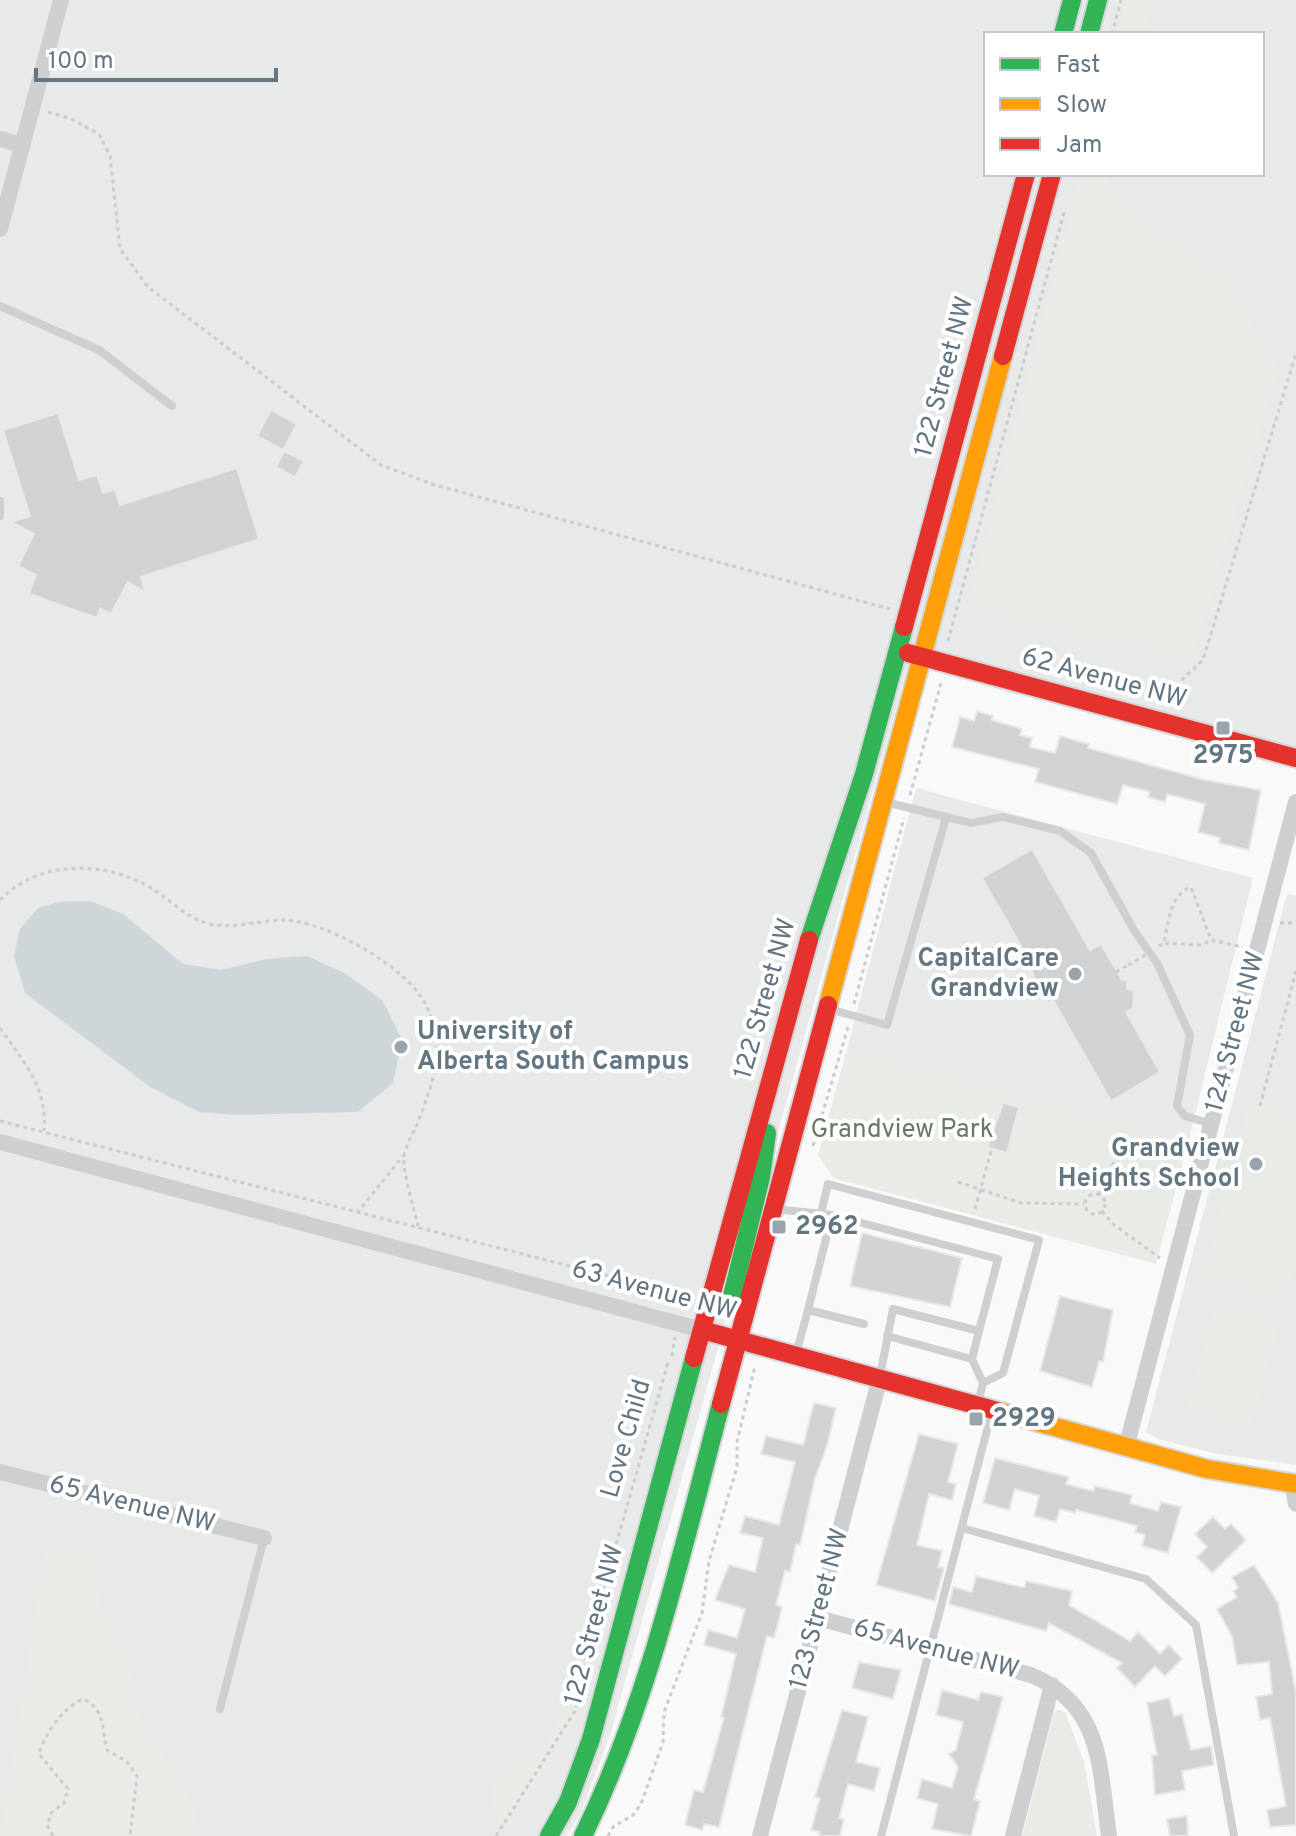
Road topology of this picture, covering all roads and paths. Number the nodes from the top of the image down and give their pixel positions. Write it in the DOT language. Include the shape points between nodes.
graph roads {
  1 [pos="61,0"];
  2 [pos="1072,0"];
  3 [pos="1098,0"];
  4 [pos="1121,0"];
  5 [pos="1064,32"];
  6 [pos="1090,32"];
  7 [pos="1113,32"];
  8 [pos="32,107"];
  9 [pos="0,139"];
  10 [pos="22,145"];
  11 [pos="0,165"];
  12 [pos="17,169"];
  13 [pos="1025,176"];
  14 [pos="1051,176"];
  15 [pos="1066,205"];
  16 [pos="0,229"];
  17 [pos="0,306"];
  18 [pos="1296,353"];
  19 [pos="172,406"];
  20 [pos="0,501"];
  21 [pos="0,516"];
  22 [pos="909,614"];
  23 [pos="948,641"];
  24 [pos="899,650"];
  25 [pos="923,657"];
  26 [pos="940,674"];
  27 [pos="1149,719"];
  28 [pos="1296,758"];
  29 [pos="883,801"];
  30 [pos="1296,802"];
  31 [pos="907,808"];
  32 [pos="946,818"];
  33 [pos="0,900"];
  34 [pos="1275,922"];
  35 [pos="1296,923"];
  36 [pos="1211,940"];
  37 [pos="1164,943"];
  38 [pos="1257,951"];
  39 [pos="1296,971"];
  40 [pos="1116,972"];
  41 [pos="827,1008"];
  42 [pos="851,1015"];
  43 [pos="0,1028"];
  44 [pos="775,1055"];
  45 [pos="1260,1106"];
  46 [pos="0,1121"];
  47 [pos="1211,1125"];
  48 [pos="44,1132"];
  49 [pos="0,1142"];
  50 [pos="992,1148"];
  51 [pos="404,1155"];
  52 [pos="807,1157"];
  53 [pos="1201,1162"];
  54 [pos="958,1182"];
  55 [pos="981,1187"];
  56 [pos="1099,1195"];
  57 [pos="1084,1204"];
  58 [pos="773,1209"];
  59 [pos="1102,1211"];
  60 [pos="357,1213"];
  61 [pos="821,1213"];
  62 [pos="832,1215"];
  63 [pos="974,1217"];
  64 [pos="418,1226"];
  65 [pos="1175,1261"];
  66 [pos="682,1294"];
  67 [pos="808,1310"];
  68 [pos="864,1324"];
  69 [pos="702,1330"];
  70 [pos="979,1331"];
  71 [pos="887,1336"];
  72 [pos="737,1341"];
  73 [pos="795,1358"];
  74 [pos="669,1359"];
  75 [pos="972,1359"];
  76 [pos="755,1371"];
  77 [pos="879,1381"];
  78 [pos="983,1383"];
  79 [pos="984,1409"];
  80 [pos="1126,1448"];
  81 [pos="0,1472"];
  82 [pos="1294,1483"];
  83 [pos="1296,1504"];
  84 [pos="962,1528"];
  85 [pos="264,1538"];
  86 [pos="818,1618"];
  87 [pos="931,1649"];
  88 [pos="1052,1685"];
  89 [pos="220,1709"];
  90 [pos="53,1836"];
  91 [pos="130,1836"];
  92 [pos="496,1836"];
  93 [pos="549,1836"];
  94 [pos="583,1836"];
  95 [pos="608,1836"];
  96 [pos="760,1836"];
  97 [pos="881,1836"];
  98 [pos="1013,1836"];
  99 [pos="1109,1836"];
  100 [pos="1234,1836"];
  1 -- 8 [label="street"];
  2 -- 5 [label="main road"];
  3 -- 6 [label="main road"];
  4 -- 7 [label="path"];
  8 -- 10 [label="street"];
  8 -- 22 [label="path" via="99,134 110,156 120,249 148,287 381,465 435,485"];
  9 -- 10 [label="street"];
  10 -- 12 [label="street"];
  11 -- 12 [label="street"];
  12 -- 16 [label="street"];
  13 -- 22 [label="main road, 122 Street NW"];
  14 -- 25 [label="main road, 122 Street NW"];
  15 -- 23 [label="path"];
  17 -- 19 [label="lane" via="99,350"];
  18 -- 27 [label="path" via="1203,660 1154,706"];
  20 -- 21 [label="lane"];
  22 -- 24 [label="main road, 122 Street NW"];
  24 -- 25 [label="main road, 62 Avenue NW"];
  24 -- 44 [label="main road, 122 Street NW"];
  25 -- 27 [label="main road, 62 Avenue NW"];
  25 -- 29 [label="main road, 122 Street NW"];
  26 -- 31 [label="path"];
  27 -- 28 [label="main road, 62 Avenue NW"];
  29 -- 31 [label="lane"];
  29 -- 41 [label="main road, 122 Street NW"];
  30 -- 38 [label="street, 124 Street NW"];
  31 -- 32 [label="lane"];
  31 -- 42 [label="path"];
  32 -- 42 [label="lane" via="887,1025"];
  32 -- 47 [label="lane" via="971,823 1017,820 1060,831 1091,853 1157,963 1190,1035 1177,1106 1185,1116"];
  33 -- 51 [label="path" via="16,885 46,871 100,871 147,885 205,923 306,923 385,963 422,997 436,1037 435,1076"];
  34 -- 35 [label="path"];
  36 -- 37 [label="path" via="1201,945"];
  36 -- 37 [label="path" via="1191,887 1173,905"];
  36 -- 38 [label="path"];
  37 -- 40 [label="path, bridge"];
  38 -- 47 [label="street, 124 Street NW"];
  39 -- 45 [label="path"];
  41 -- 42 [label="lane"];
  41 -- 58 [label="main road, 122 Street NW"];
  42 -- 52 [label="path"];
  43 -- 48 [label="path" via="41,1088"];
  44 -- 69 [label="main road, 122 Street NW"];
  44 -- 72 [label="main road" via="761,1177 726,1322"];
  46 -- 48 [label="path"];
  47 -- 53 [label="street, 124 Street NW"];
  48 -- 60 [label="path"];
  49 -- 69 [label="street, 63 Avenue NW"];
  50 -- 55 [label="path"];
  51 -- 60 [label="path"];
  51 -- 64 [label="path"];
  53 -- 56 [label="path" via="1134,1151 1108,1166"];
  53 -- 65 [label="street, 124 Street NW"];
  54 -- 55 [label="path"];
  55 -- 57 [label="path" via="1021,1203"];
  55 -- 63 [label="path"];
  56 -- 57 [label="path" via="1089,1195"];
  56 -- 59 [label="path"];
  57 -- 59 [label="path" via="1090,1213"];
  58 -- 61 [label="lane"];
  58 -- 72 [label="main road, 122 Street NW"];
  59 -- 65 [label="path" via="1161,1258"];
  60 -- 64 [label="path"];
  61 -- 62 [label="lane"];
  61 -- 78 [label="lane" via="828,1184 1039,1240 1003,1373"];
  62 -- 67 [label="lane"];
  62 -- 70 [label="lane" via="998,1259"];
  64 -- 66 [label="path" via="655,1288 676,1286"];
  65 -- 80 [label="street, 124 Street NW"];
  67 -- 68 [label="lane"];
  67 -- 73 [label="lane"];
  69 -- 72 [label="main road, 63 Avenue NW"];
  69 -- 93 [label="main road, 122 Street NW" via="591,1739 572,1793"];
  70 -- 71 [label="lane" via="893,1309"];
  70 -- 75 [label="lane"];
  71 -- 75 [label="lane"];
  71 -- 77 [label="lane"];
  72 -- 73 [label="main road, 63 Avenue NW"];
  72 -- 94 [label="main road, 122 Street NW" via="646,1683 615,1771"];
  73 -- 77 [label="main road, 63 Avenue NW"];
  74 -- 92 [label="path, Love Child" via="592,1629 575,1711"];
  75 -- 78 [label="lane"];
  76 -- 95 [label="path" via="737,1442 737,1467 705,1576 702,1613 664,1712 663,1742 641,1804"];
  77 -- 79 [label="main road, 63 Avenue NW"];
  77 -- 86 [label="street, 123 Street NW"];
  78 -- 79 [label="lane"];
  79 -- 80 [label="main road, 63 Avenue NW"];
  79 -- 84 [label="lane"];
  80 -- 82 [label="main road, 63 Avenue NW" via="1207,1469"];
  81 -- 85 [label="street, 65 Avenue NW"];
  82 -- 83 [label="street"];
  84 -- 87 [label="lane"];
  84 -- 100 [label="lane" via="1146,1579 1196,1625"];
  85 -- 89 [label="lane"];
  86 -- 87 [label="street, 65 Avenue NW"];
  86 -- 96 [label="street, 123 Street NW"];
  87 -- 88 [label="street, 65 Avenue NW"];
  87 -- 97 [label="lane"];
  88 -- 98 [label="street"];
  88 -- 99 [label="street" via="1081,1711 1093,1734"];
  90 -- 91 [label="path" via="47,1825 68,1789 39,1754 62,1713 84,1699 98,1706 103,1717 107,1750 127,1762 137,1776"];
}
